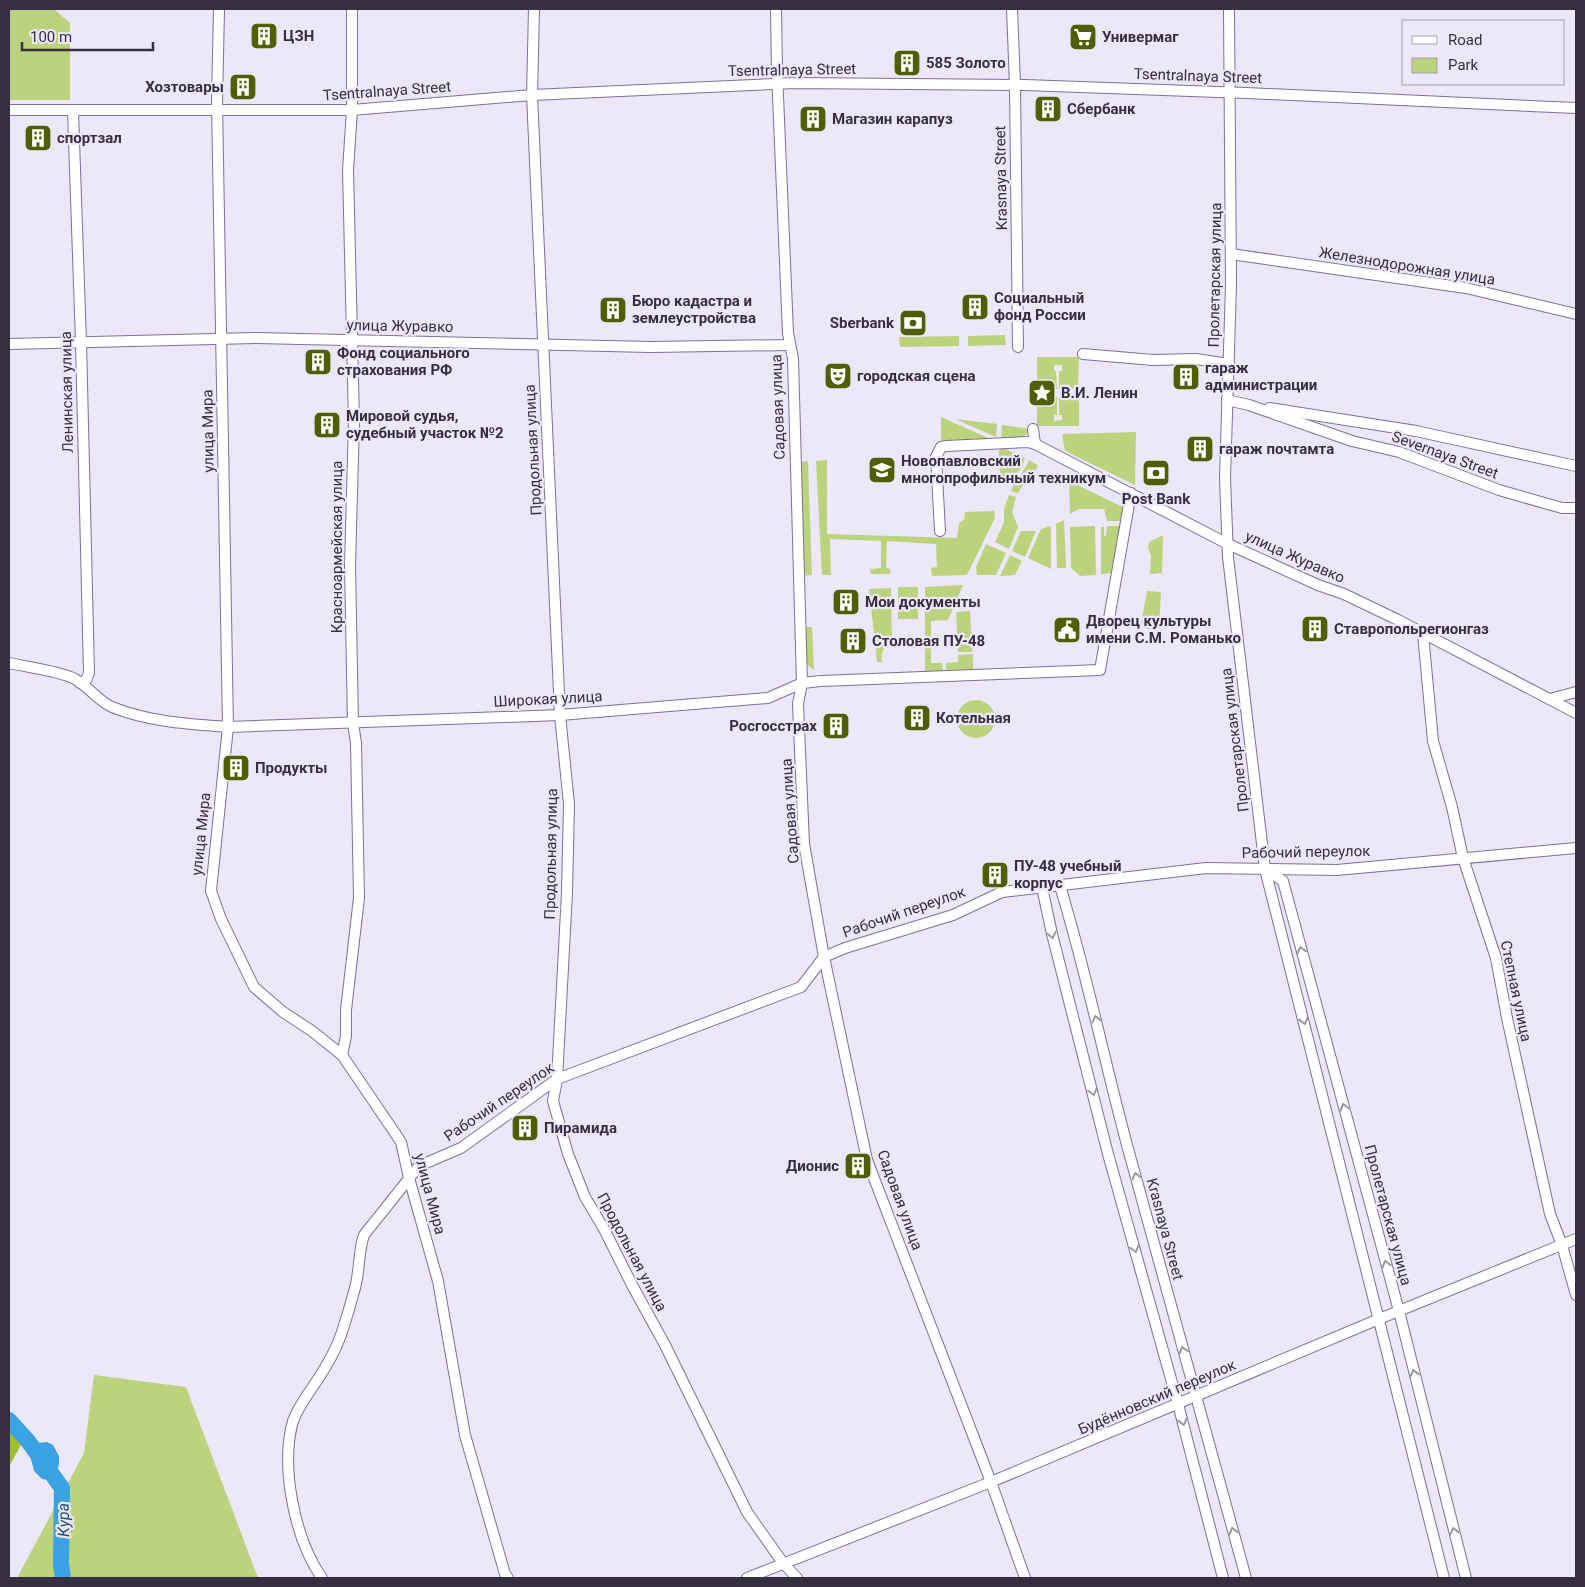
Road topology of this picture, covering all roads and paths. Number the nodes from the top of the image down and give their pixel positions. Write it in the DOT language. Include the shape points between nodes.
graph roads {
  1 [pos="219,9"];
  2 [pos="352,9"];
  3 [pos="534,9"];
  4 [pos="776,9"];
  5 [pos="1012,9"];
  6 [pos="1229,9"];
  7 [pos="777,83"];
  8 [pos="1015,85"];
  9 [pos="1230,92"];
  10 [pos="532,95"];
  11 [pos="1576,108"];
  12 [pos="9,110"];
  13 [pos="352,110"];
  14 [pos="72,111"];
  15 [pos="218,111"];
  16 [pos="1231,254"];
  17 [pos="1576,314"];
  18 [pos="222,340"];
  19 [pos="352,340"];
  20 [pos="81,342"];
  21 [pos="9,344"];
  22 [pos="544,345"];
  23 [pos="790,345"];
  24 [pos="1018,347"];
  25 [pos="1083,354"];
  26 [pos="1229,364"];
  27 [pos="1227,400"];
  28 [pos="1249,405"];
  29 [pos="1033,429"];
  30 [pos="1031,443"];
  31 [pos="1576,466"];
  32 [pos="1130,493"];
  33 [pos="1576,508"];
  34 [pos="940,530"];
  35 [pos="1228,544"];
  36 [pos="1423,634"];
  37 [pos="9,663"];
  38 [pos="88,673"];
  39 [pos="80,683"];
  40 [pos="802,683"];
  41 [pos="92,692"];
  42 [pos="1576,692"];
  43 [pos="1550,699"];
  44 [pos="1576,713"];
  45 [pos="560,715"];
  46 [pos="353,723"];
  47 [pos="228,727"];
  48 [pos="1576,848"];
  49 [pos="1463,858"];
  50 [pos="1265,869"];
  51 [pos="1060,886"];
  52 [pos="1042,887"];
  53 [pos="824,956"];
  54 [pos="342,1055"];
  55 [pos="557,1079"];
  56 [pos="409,1178"];
  57 [pos="1576,1239"];
  58 [pos="1562,1245"];
  59 [pos="1576,1295"];
  60 [pos="1398,1311"];
  61 [pos="1379,1319"];
  62 [pos="1196,1397"];
  63 [pos="1178,1404"];
  64 [pos="991,1482"];
  65 [pos="783,1563"];
  66 [pos="322,1578"];
  67 [pos="508,1578"];
  68 [pos="747,1578"];
  69 [pos="797,1578"];
  70 [pos="1025,1578"];
  71 [pos="1223,1578"];
  72 [pos="1246,1578"];
  73 [pos="1444,1578"];
  74 [pos="1466,1578"];
  1 -- 15 [label="street, улица Мира"];
  2 -- 13 [label="street, Красноармейская улица"];
  3 -- 10 [label="street, Продольная улица"];
  4 -- 7 [label="street, Садовая улица"];
  5 -- 8 [label="street, Krasnaya Street"];
  6 -- 9 [label="street, Пролетарская улица"];
  7 -- 8 [label="street, Tsentralnaya Street"];
  7 -- 10 [label="street, Tsentralnaya Street"];
  7 -- 23 [label="street, Садовая улица"];
  8 -- 9 [label="street, Tsentralnaya Street"];
  8 -- 24 [label="street, Krasnaya Street"];
  9 -- 11 [label="street, Tsentralnaya Street"];
  9 -- 16 [label="street, Пролетарская улица"];
  10 -- 13 [label="street, Tsentralnaya Street"];
  10 -- 22 [label="street, Продольная улица"];
  12 -- 14 [label="street, Tsentralnaya Street"];
  13 -- 15 [label="street, Tsentralnaya Street"];
  13 -- 19 [label="street, Красноармейская улица" via="348,170"];
  14 -- 15 [label="street, Tsentralnaya Street"];
  14 -- 20 [label="street, Ленинская улица"];
  15 -- 18 [label="street, улица Мира"];
  16 -- 17 [label="street, Железнодорожная улица" via="1466,288"];
  16 -- 26 [label="street, Пролетарская улица"];
  18 -- 19 [label="street, улица Журавко"];
  18 -- 20 [label="street, улица Журавко"];
  18 -- 47 [label="street, улица Мира"];
  19 -- 22 [label="street, улица Журавко"];
  19 -- 46 [label="street, Красноармейская улица" via="354,421 350,566"];
  20 -- 21 [label="street, улица Журавко"];
  20 -- 38 [label="street, Ленинская улица"];
  22 -- 23 [label="street, улица Журавко"];
  22 -- 45 [label="street, Продольная улица"];
  23 -- 40 [label="street, Садовая улица" via="793,359"];
  25 -- 26 [label="street" via="1153,360 1196,359"];
  26 -- 27 [label="street, Пролетарская улица"];
  27 -- 28 [label="street, Severnaya Street"];
  27 -- 35 [label="street, Пролетарская улица" via="1225,478"];
  28 -- 31 [label="street, Severnaya Street" via="1416,431"];
  28 -- 33 [label="street, Severnaya Street" via="1352,441 1399,452 1499,490 1562,508"];
  29 -- 30 [label="street"];
  30 -- 32 [label="street, улица Журавко"];
  30 -- 34 [label="street" via="941,448 936,457"];
  32 -- 35 [label="street, улица Журавко"];
  32 -- 40 [label="street, Широкая улица" via="1100,670"];
  35 -- 36 [label="street, улица Журавко" via="1344,594"];
  35 -- 50 [label="street, Пролетарская улица"];
  36 -- 43 [label="street, улица Журавко"];
  36 -- 49 [label="street, Степная улица" via="1433,741"];
  37 -- 39 [label="street, Широкая улица" via="63,675"];
  38 -- 39 [label="street" via="86,680"];
  38 -- 41 [label="street, Ленинская улица"];
  39 -- 41 [label="street, Широкая улица"];
  40 -- 45 [label="street, Широкая улица" via="768,698"];
  40 -- 53 [label="street, Садовая улица" via="798,704 804,844"];
  41 -- 47 [label="street, Широкая улица" via="110,706 144,717"];
  42 -- 43 [label="street"];
  43 -- 44 [label="street, улица Журавко"];
  45 -- 46 [label="street, Широкая улица"];
  45 -- 55 [label="street, Продольная улица" via="569,804"];
  46 -- 47 [label="street, Широкая улица"];
  46 -- 54 [label="street, Красноармейская улица" via="359,898"];
  47 -- 54 [label="street, улица Мира" via="211,891 254,987 282,1012"];
  48 -- 49 [label="street, Рабочий переулок"];
  49 -- 50 [label="street, Рабочий переулок" via="1337,870"];
  49 -- 58 [label="street, Степная улица" via="1496,958 1550,1214"];
  50 -- 51 [label="street, Рабочий переулок" via="1206,868"];
  60 -- 50 [label="street, Пролетарская улица, one-way" via="1282,881"];
  50 -- 61 [label="street, Пролетарская улица, one-way"];
  51 -- 52 [label="street, Рабочий переулок"];
  62 -- 51 [label="street, Krasnaya Street, one-way"];
  52 -- 53 [label="street, Рабочий переулок" via="1002,892 953,915"];
  52 -- 63 [label="street, one-way" via="1108,1154"];
  53 -- 55 [label="street, Рабочий переулок" via="802,987"];
  53 -- 64 [label="street, Садовая улица" via="867,1160"];
  54 -- 56 [label="street, улица Мира" via="401,1142"];
  55 -- 56 [label="street, Рабочий переулок" via="461,1148 419,1166"];
  55 -- 65 [label="street, Продольная улица" via="553,1101 568,1154 585,1197 665,1345 747,1512"];
  56 -- 66 [label="street, Рабочий переулок" via="364,1235 355,1288 337,1346 293,1421 289,1478 294,1511"];
  56 -- 67 [label="street, улица Мира" via="438,1281 465,1435"];
  57 -- 58 [label="street, Будённовский переулок"];
  58 -- 59 [label="street, Степная улица"];
  58 -- 60 [label="street, Будённовский переулок"];
  60 -- 61 [label="street, Будённовский переулок"];
  74 -- 60 [label="street, Пролетарская улица, one-way"];
  61 -- 62 [label="street, Будённовский переулок"];
  61 -- 73 [label="street, Пролетарская улица"];
  62 -- 63 [label="street, Будённовский переулок"];
  72 -- 62 [label="street, Krasnaya Street, one-way"];
  63 -- 64 [label="street, Будённовский переулок"];
  63 -- 71 [label="street, one-way"];
  64 -- 65 [label="street, Будённовский переулок"];
  64 -- 70 [label="street, Садовая улица"];
  65 -- 68 [label="street, Будённовский переулок"];
  65 -- 69 [label="street, Продольная улица"];
}
